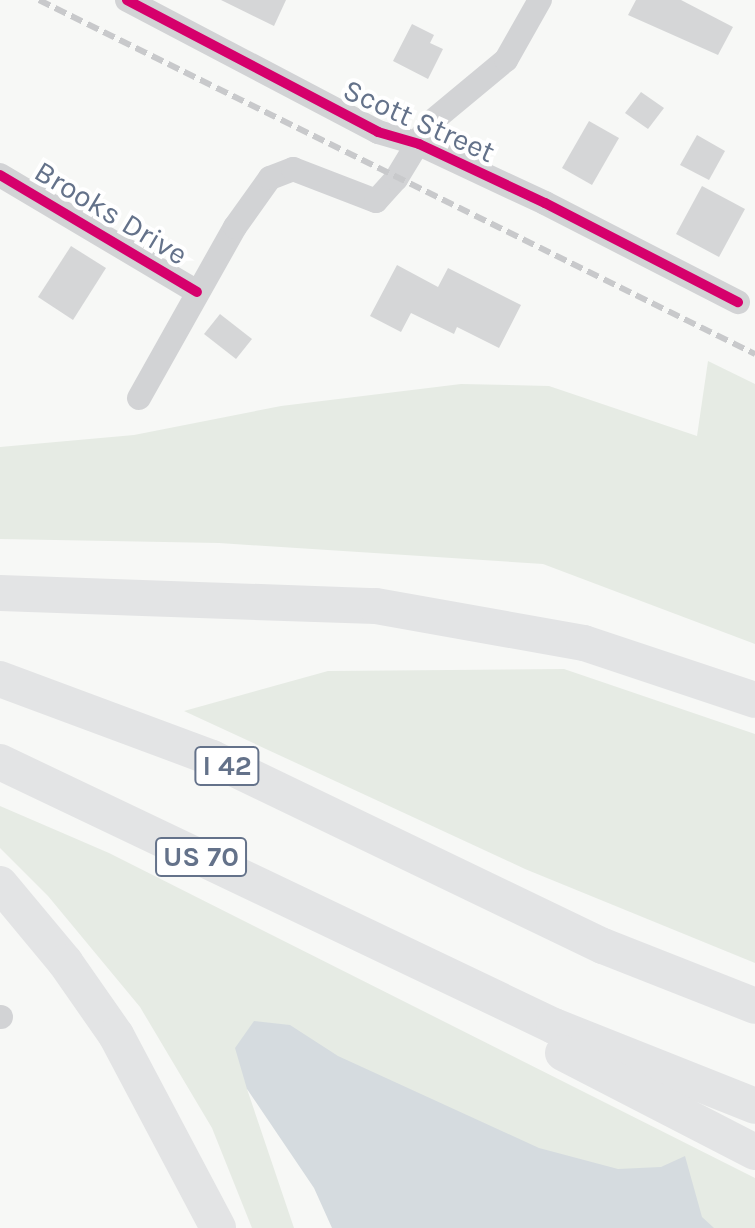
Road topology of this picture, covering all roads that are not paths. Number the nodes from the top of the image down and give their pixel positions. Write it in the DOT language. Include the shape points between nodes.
graph roads {
  1 [pos="127,0"];
  2 [pos="540,0"];
  3 [pos="419,144"];
  4 [pos="0,175"];
  5 [pos="197,292"];
  6 [pos="738,302"];
  7 [pos="139,398"];
  8 [pos="0,593"];
  9 [pos="0,679"];
  10 [pos="755,700"];
  11 [pos="0,762"];
  12 [pos="0,884"];
  13 [pos="401,955"];
  14 [pos="755,1006"];
  15 [pos="755,1106"];
  16 [pos="755,1152"];
  17 [pos="218,1228"];
  1 -- 3 [label="street, Scott Street" via="378,132"];
  2 -- 3 [label="street" via="506,60 430,123"];
  3 -- 5 [label="street" via="376,201 306,172 276,173"];
  3 -- 6 [label="street, Scott Street"];
  4 -- 5 [label="street, Brooks Drive"];
  5 -- 7 [label="street"];
  8 -- 10 [label="highway" via="376,606 584,643"];
  9 -- 14 [label="highway, I 42" via="212,758 603,946"];
  11 -- 13 [label="highway, US 70"];
  12 -- 17 [label="highway" via="65,962 116,1035"];
  13 -- 15 [label="highway, US 70" via="632,1060"];
  13 -- 16 [label="highway" via="574,1060"];
}
